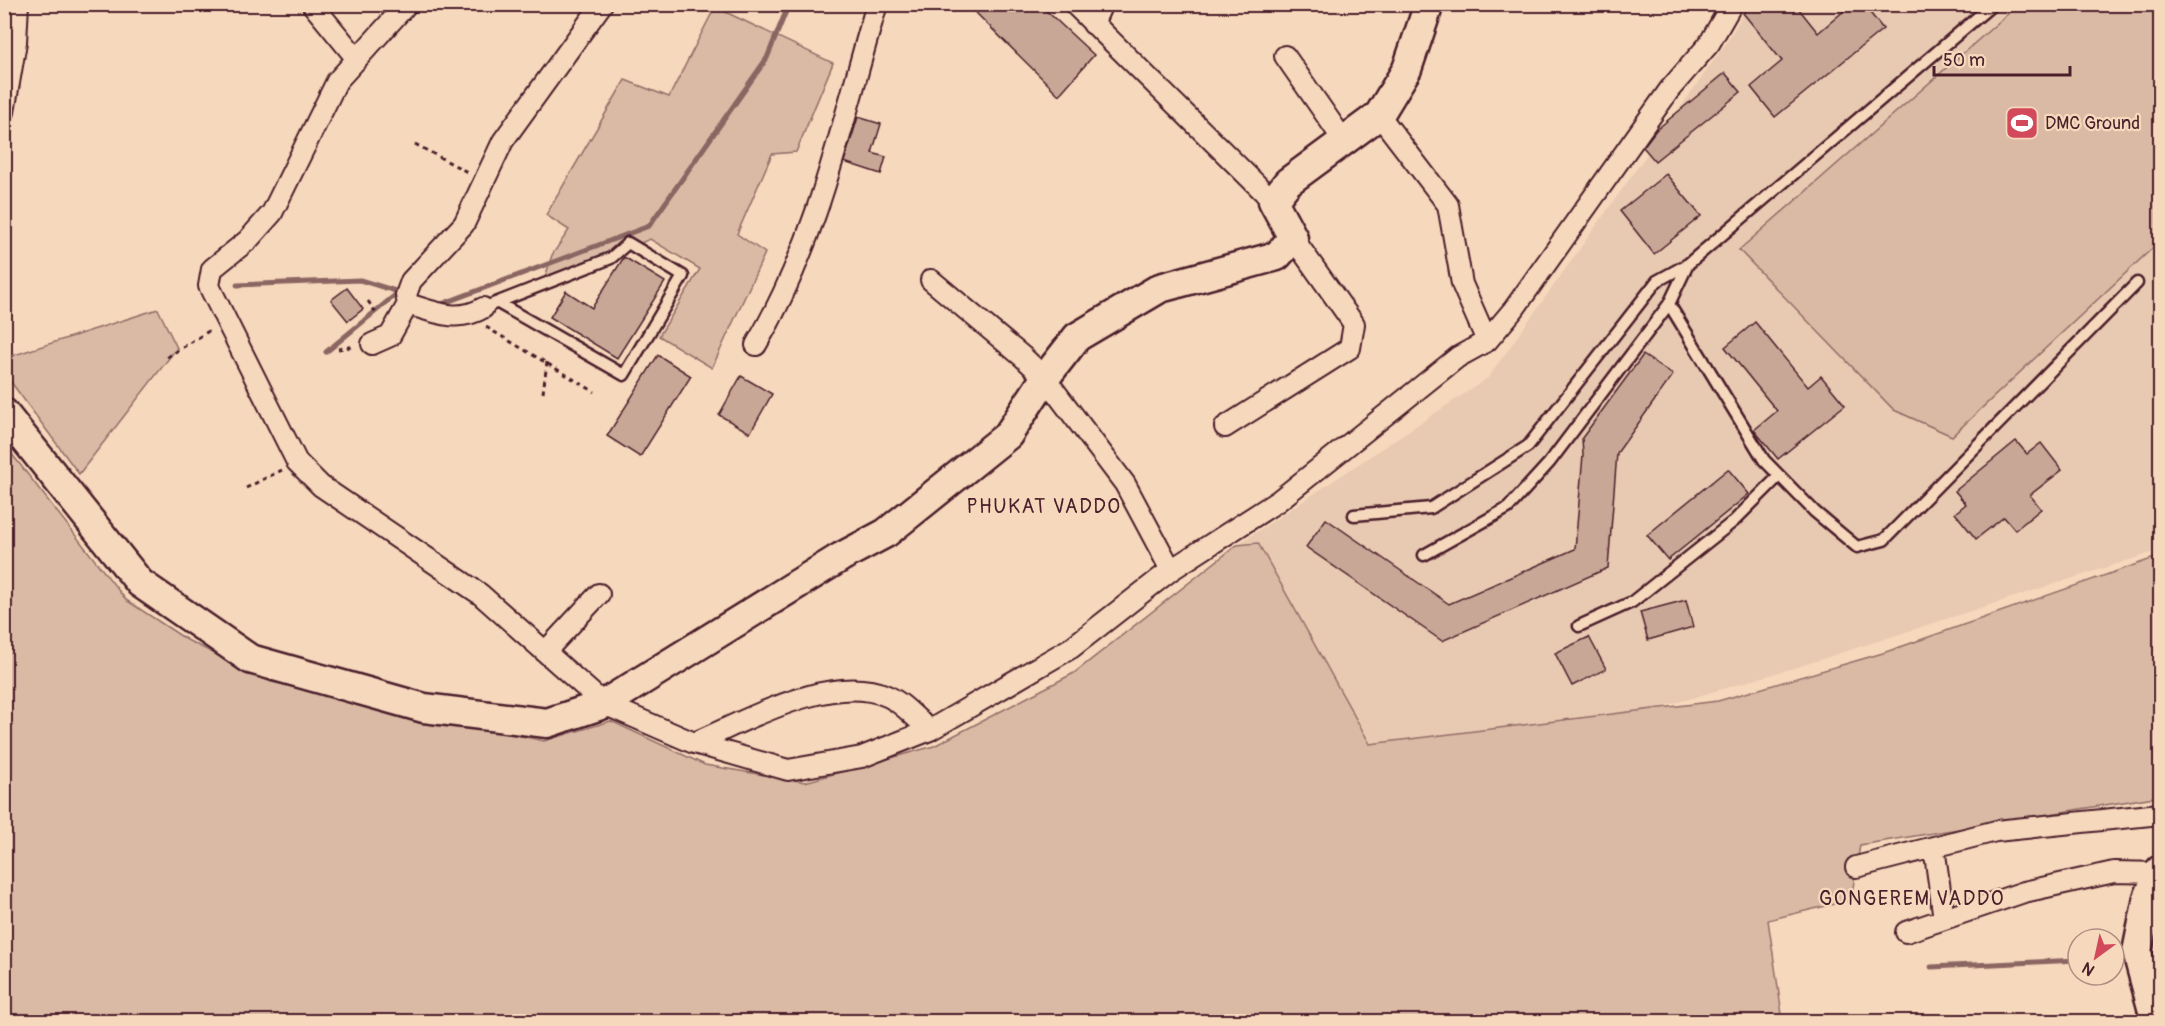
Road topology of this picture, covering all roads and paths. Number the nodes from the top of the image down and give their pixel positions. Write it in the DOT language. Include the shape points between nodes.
graph roads {
  1 [pos="18,4"];
  2 [pos="312,4"];
  3 [pos="407,4"];
  4 [pos="602,4"];
  5 [pos="876,4"];
  6 [pos="1074,4"];
  7 [pos="1102,4"];
  8 [pos="1429,4"];
  9 [pos="1732,4"];
  10 [pos="1993,4"];
  11 [pos="1093,24"];
  12 [pos="1286,56"];
  13 [pos="357,59"];
  14 [pos="4,112"];
  15 [pos="1379,115"];
  16 [pos="1344,141"];
  17 [pos="416,144"];
  18 [pos="484,181"];
  19 [pos="1273,201"];
  20 [pos="1293,238"];
  21 [pos="1688,264"];
  22 [pos="931,280"];
  23 [pos="2136,284"];
  24 [pos="408,304"];
  25 [pos="1669,304"];
  26 [pos="483,309"];
  27 [pos="226,321"];
  28 [pos="1487,341"];
  29 [pos="372,344"];
  30 [pos="756,345"];
  31 [pos="167,357"];
  32 [pos="547,362"];
  33 [pos="1045,378"];
  34 [pos="595,392"];
  35 [pos="543,393"];
  36 [pos="4,413"];
  37 [pos="1225,428"];
  38 [pos="297,462"];
  39 [pos="1779,476"];
  40 [pos="246,488"];
  41 [pos="1354,515"];
  42 [pos="1424,555"];
  43 [pos="1171,570"];
  44 [pos="599,594"];
  45 [pos="1579,626"];
  46 [pos="545,652"];
  47 [pos="604,704"];
  48 [pos="930,730"];
  49 [pos="694,743"];
  50 [pos="2160,814"];
  51 [pos="1934,847"];
  52 [pos="1856,867"];
  53 [pos="2160,872"];
  54 [pos="1944,919"];
  55 [pos="1906,932"];
  56 [pos="2156,1022"];
  1 -- 14 [label="street"];
  2 -- 13 [label="street"];
  3 -- 13 [label="street"];
  4 -- 18 [label="street" via="503,141"];
  5 -- 30 [label="street" via="815,218 775,313"];
  6 -- 11 [label="street"];
  7 -- 11 [label="street"];
  8 -- 15 [label="street" via="1407,69"];
  9 -- 28 [label="street" via="1708,44"];
  10 -- 21 [label="lane"];
  11 -- 19 [label="street"];
  12 -- 16 [label="street"];
  13 -- 27 [label="street" via="337,81 273,213 212,269 209,286"];
  15 -- 16 [label="street"];
  15 -- 28 [label="street" via="1448,205 1462,284"];
  16 -- 19 [label="street" via="1288,182"];
  17 -- 18 [label="path"];
  18 -- 24 [label="street" via="464,224 411,281 406,294"];
  19 -- 20 [label="street"];
  20 -- 33 [label="street" via="1277,256 1160,288 1077,337"];
  20 -- 37 [label="street" via="1354,324 1350,348"];
  21 -- 25 [label="lane"];
  21 -- 41 [label="lane" via="1657,281 1528,446 1431,508"];
  22 -- 33 [label="street"];
  23 -- 39 [label="lane" via="1884,540 1857,547"];
  24 -- 26 [label="street" via="436,313"];
  24 -- 29 [label="street" via="390,336"];
  25 -- 39 [label="lane" via="1764,460"];
  25 -- 42 [label="lane" via="1549,463 1508,508"];
  26 -- 26 [label="lane" via="611,258 628,243 683,276 624,375"];
  26 -- 32 [label="path"];
  27 -- 31 [label="path"];
  27 -- 38 [label="street"];
  28 -- 43 [label="street" via="1458,357 1278,501"];
  32 -- 34 [label="path"];
  32 -- 35 [label="path"];
  33 -- 43 [label="street" via="1125,484"];
  33 -- 47 [label="street" via="1008,435 886,533"];
  36 -- 47 [label="street" via="140,583 250,659 424,708 547,723"];
  38 -- 40 [label="path"];
  38 -- 46 [label="street" via="321,486 480,594"];
  39 -- 45 [label="lane" via="1734,521 1648,590 1632,602"];
  43 -- 48 [label="street" via="1071,648"];
  44 -- 46 [label="street"];
  46 -- 47 [label="street"];
  47 -- 49 [label="street"];
  48 -- 49 [label="street" via="862,757 788,770"];
  48 -- 49 [label="street" via="888,696 837,691 803,698"];
  50 -- 51 [label="street" via="1996,831"];
  51 -- 52 [label="street"];
  51 -- 54 [label="street"];
  53 -- 54 [label="street" via="2114,872 2024,892"];
  53 -- 56 [label="street" via="2148,898 2137,952"];
  54 -- 55 [label="street"];
}
